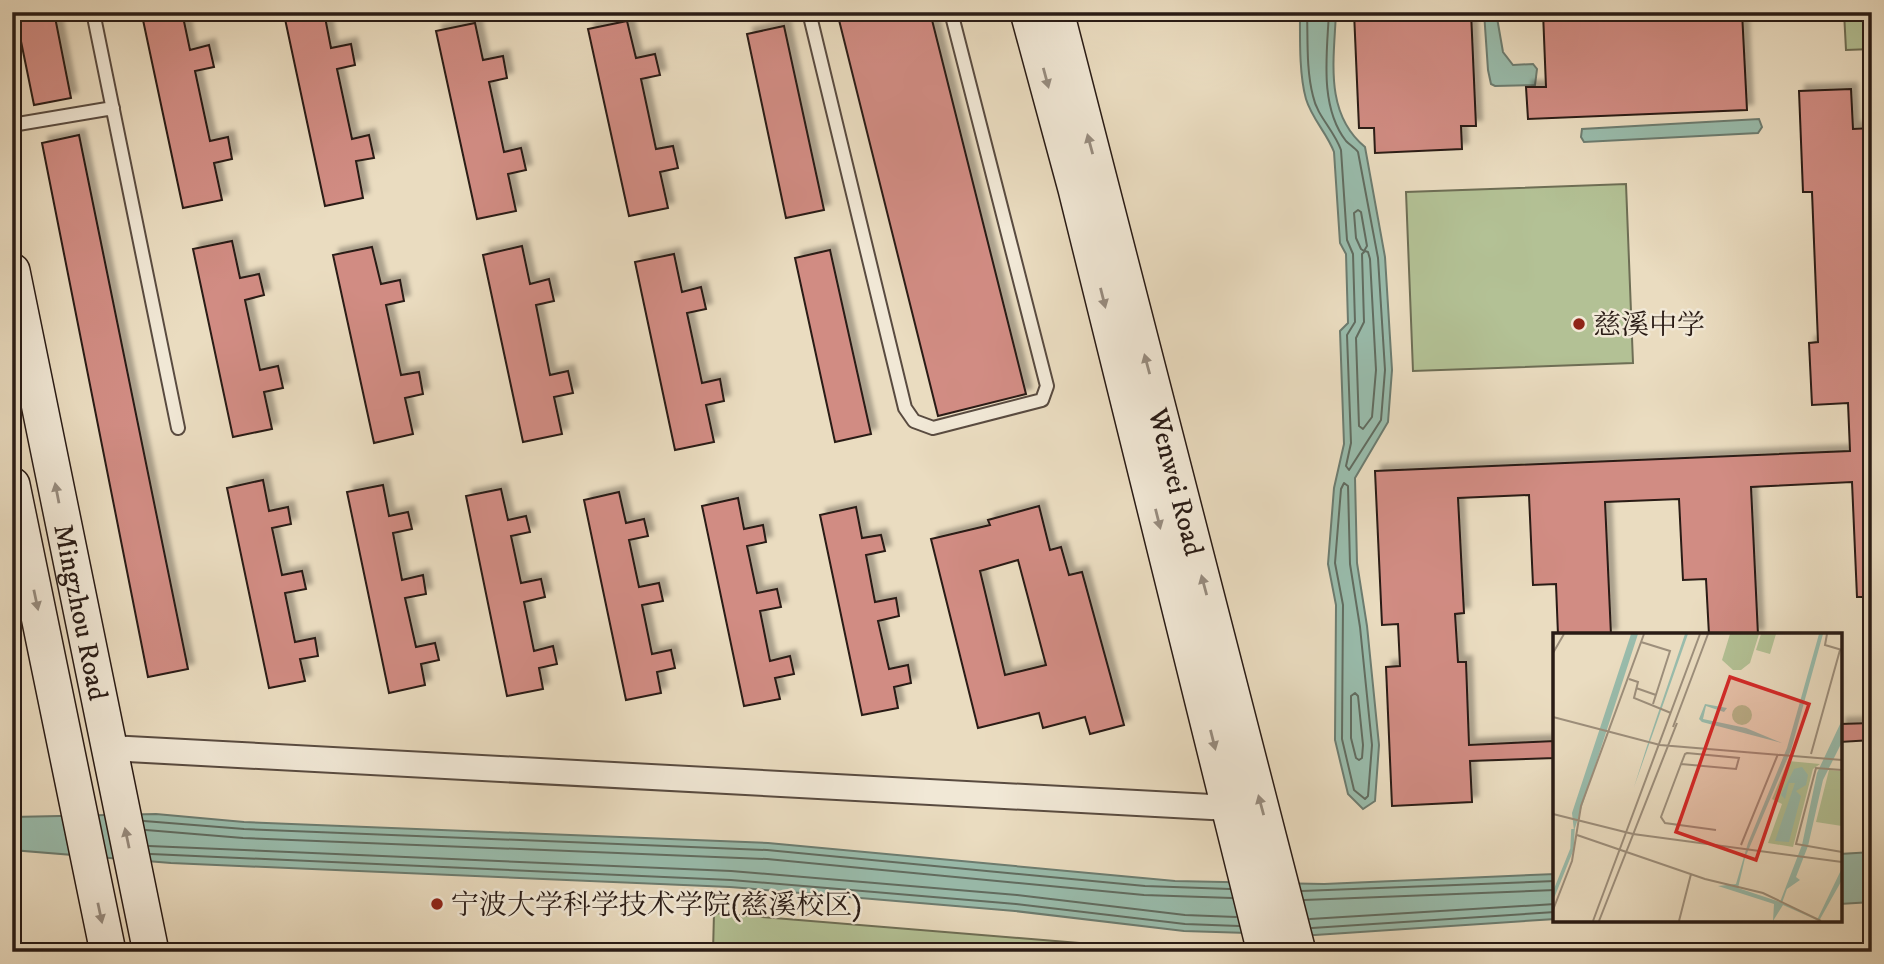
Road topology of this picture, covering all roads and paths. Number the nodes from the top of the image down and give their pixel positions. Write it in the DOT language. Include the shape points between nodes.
graph roads {
  1 [pos="93,12"];
  2 [pos="809,12"];
  3 [pos="951,12"];
  4 [pos="1028,12"];
  5 [pos="1056,12"];
  6 [pos="113,108"];
  7 [pos="12,125"];
  8 [pos="12,271"];
  9 [pos="178,428"];
  10 [pos="12,485"];
  11 [pos="109,748"];
  12 [pos="1230,808"];
  13 [pos="1265,882"];
  14 [pos="108,952"];
  15 [pos="151,952"];
  16 [pos="1265,952"];
  17 [pos="1298,952"];
  1 -- 6 [label="lane"];
  2 -- 3 [label="lane" via="905,408 914,422 933,428 1041,400 1047,386"];
  4 -- 12 [label="main road, Wenwei Road, one-way"];
  13 -- 5 [label="main road, Wenwei Road, one-way"];
  6 -- 7 [label="lane"];
  6 -- 9 [label="lane"];
  11 -- 8 [label="main road, Mingzhou Road, one-way"];
  10 -- 14 [label="main road, Mingzhou Road, one-way"];
  11 -- 12 [label="street"];
  15 -- 11 [label="main road, Mingzhou Road, one-way"];
  12 -- 13 [label="main road, Wenwei Road"];
  13 -- 16 [label="main road, Wenwei Road"];
  13 -- 17 [label="main road, Wenwei Road"];
}
